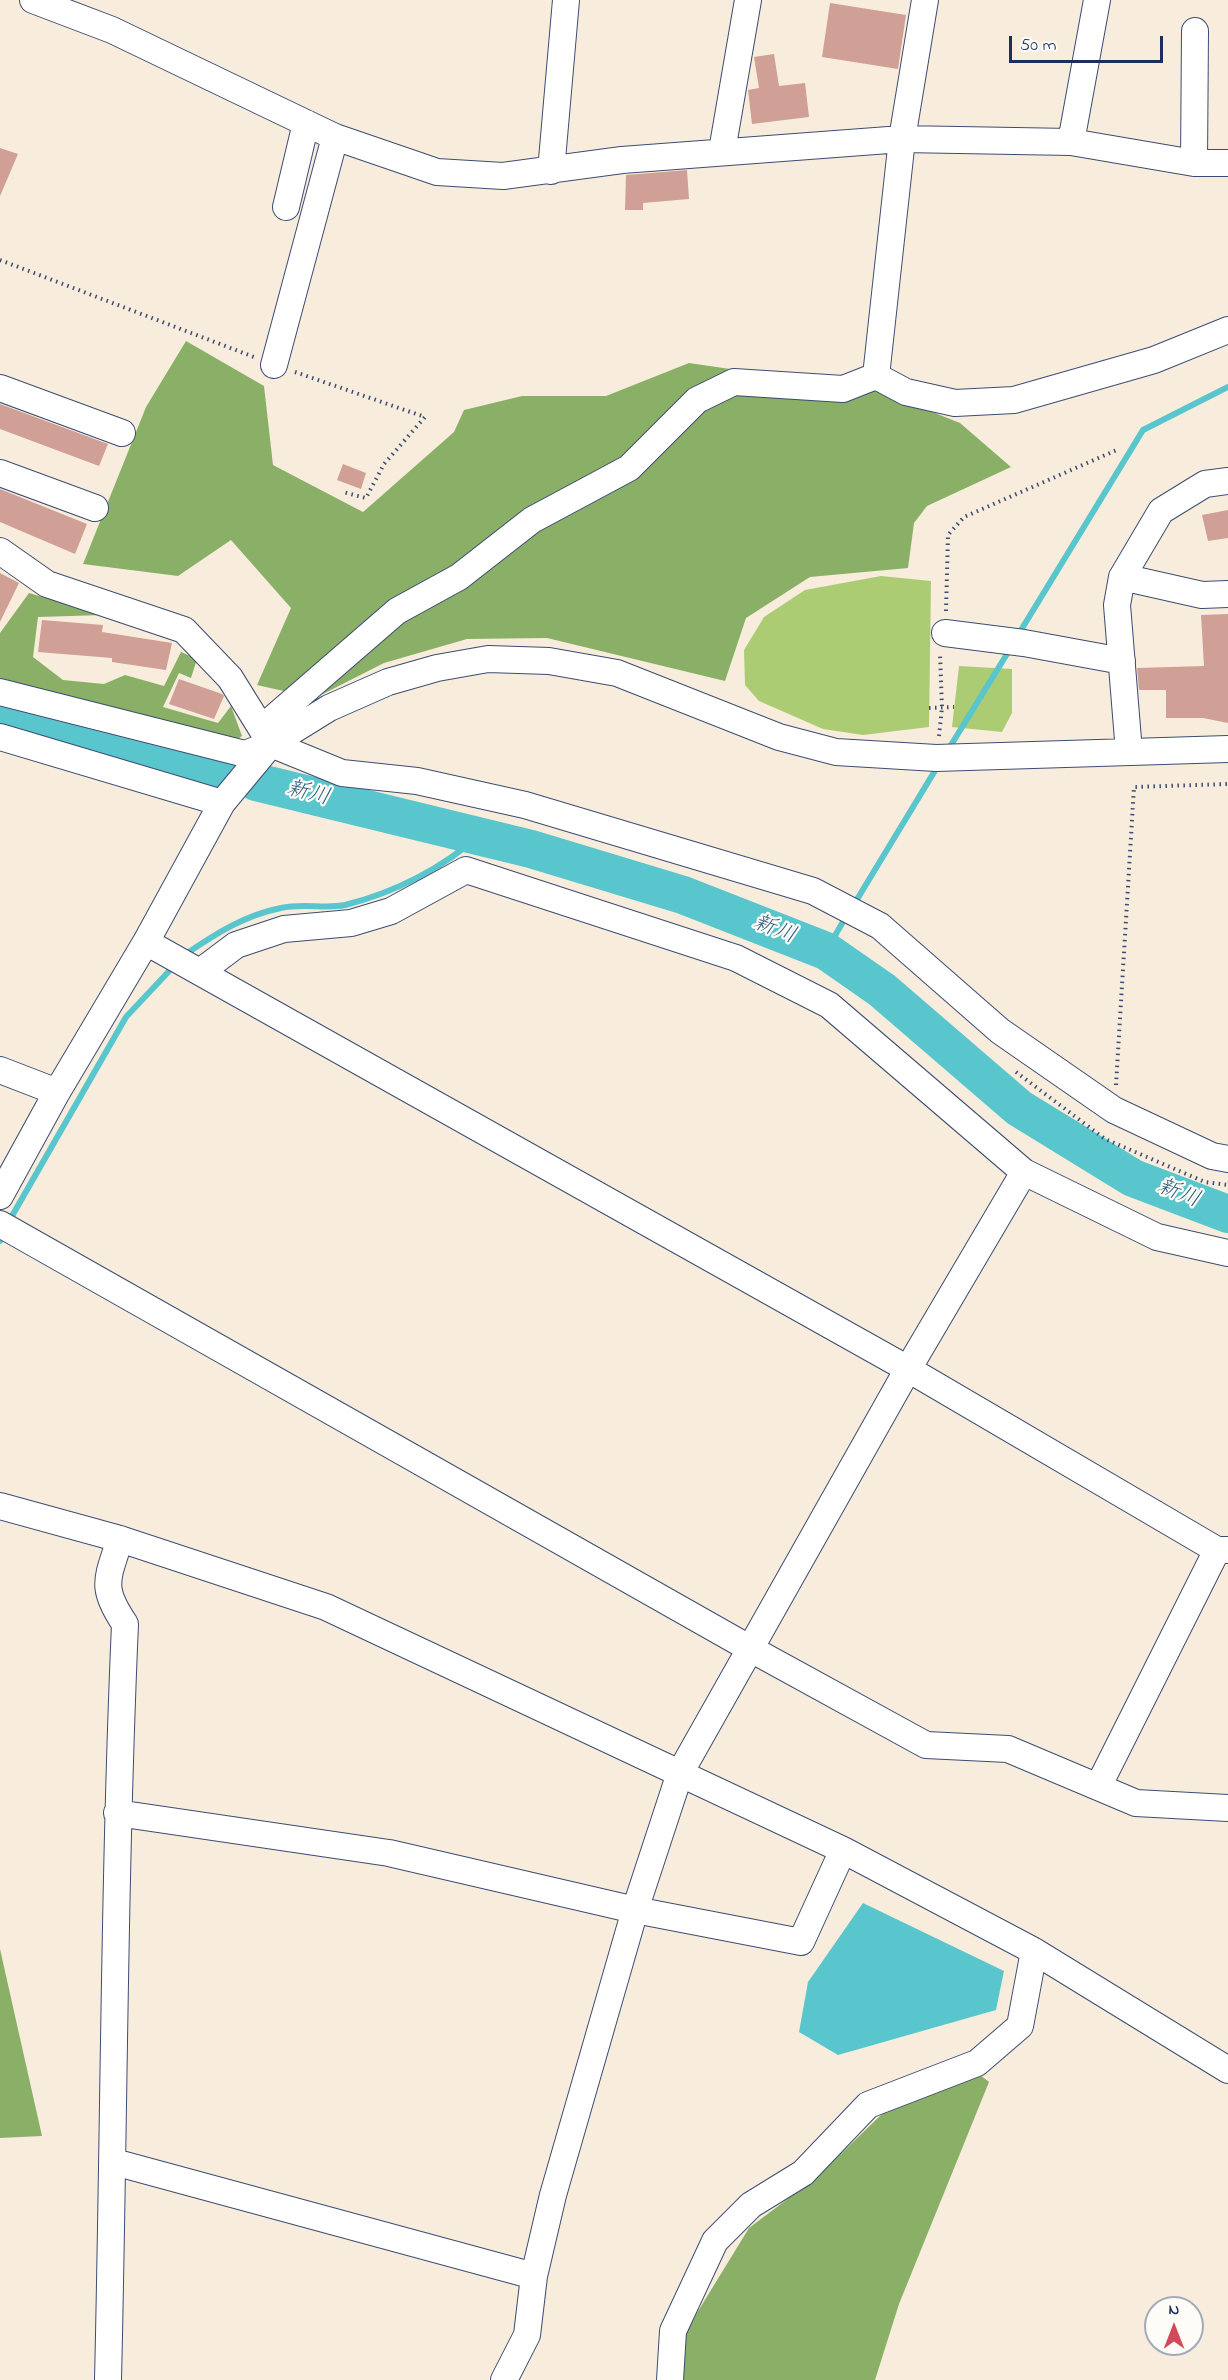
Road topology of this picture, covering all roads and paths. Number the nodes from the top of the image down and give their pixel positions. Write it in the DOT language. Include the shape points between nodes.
graph roads {
  1 [pos="33,0"];
  2 [pos="566,0"];
  3 [pos="748,0"];
  4 [pos="925,0"];
  5 [pos="1097,0"];
  6 [pos="1195,31"];
  7 [pos="306,123"];
  8 [pos="335,137"];
  9 [pos="902,139"];
  10 [pos="1071,142"];
  11 [pos="722,151"];
  12 [pos="1228,162"];
  13 [pos="1194,163"];
  14 [pos="552,171"];
  15 [pos="286,207"];
  16 [pos="1228,330"];
  17 [pos="274,365"];
  18 [pos="876,376"];
  19 [pos="0,388"];
  20 [pos="122,433"];
  21 [pos="1119,449"];
  22 [pos="0,473"];
  23 [pos="1228,481"];
  24 [pos="95,508"];
  25 [pos="0,551"];
  26 [pos="1122,577"];
  27 [pos="1228,594"];
  28 [pos="945,633"];
  29 [pos="1122,661"];
  30 [pos="0,692"];
  31 [pos="954,707"];
  32 [pos="929,708"];
  33 [pos="942,708"];
  34 [pos="267,736"];
  35 [pos="0,737"];
  36 [pos="1228,749"];
  37 [pos="1129,752"];
  38 [pos="936,759"];
  39 [pos="1228,784"];
  40 [pos="222,803"];
  41 [pos="146,942"];
  42 [pos="200,972"];
  43 [pos="1007,1065"];
  44 [pos="0,1070"];
  45 [pos="57,1092"];
  46 [pos="1114,1110"];
  47 [pos="1228,1159"];
  48 [pos="1024,1172"];
  49 [pos="1228,1185"];
  50 [pos="0,1196"];
  51 [pos="0,1224"];
  52 [pos="1228,1253"];
  53 [pos="908,1369"];
  54 [pos="0,1506"];
  55 [pos="120,1539"];
  56 [pos="1223,1550"];
  57 [pos="749,1648"];
  58 [pos="680,1773"];
  59 [pos="1098,1787"];
  60 [pos="1228,1808"];
  61 [pos="117,1813"];
  62 [pos="843,1850"];
  63 [pos="635,1910"];
  64 [pos="1034,1951"];
  65 [pos="1228,2070"];
  66 [pos="114,2162"];
  67 [pos="534,2276"];
  68 [pos="108,2380"];
  69 [pos="504,2380"];
  70 [pos="670,2380"];
  1 -- 7 [label="street" via="112,30"];
  2 -- 14 [label="street"];
  3 -- 11 [label="street"];
  4 -- 9 [label="street"];
  5 -- 10 [label="street"];
  6 -- 13 [label="street"];
  7 -- 8 [label="street"];
  7 -- 15 [label="street"];
  8 -- 14 [label="street" via="438,172 502,176"];
  8 -- 17 [label="street"];
  9 -- 10 [label="street"];
  9 -- 11 [label="street"];
  9 -- 18 [label="street"];
  10 -- 13 [label="street"];
  11 -- 14 [label="street"];
  12 -- 13 [label="street"];
  16 -- 18 [label="street" via="1154,360 1014,400 955,404 906,392"];
  18 -- 34 [label="street" via="843,389 734,382 697,400 629,468 532,520 459,577 397,611"];
  19 -- 20 [label="street"];
  21 -- 28 [label="path" via="964,517 948,535"];
  22 -- 24 [label="street"];
  23 -- 26 [label="street" via="1205,484 1161,511"];
  25 -- 34 [label="street" via="47,584 184,630 230,678"];
  26 -- 27 [label="street" via="1202,595"];
  26 -- 29 [label="street" via="1118,605"];
  28 -- 29 [label="street"];
  28 -- 33 [label="path" via="940,658"];
  29 -- 37 [label="street"];
  30 -- 34 [label="street" via="245,754"];
  31 -- 33 [label="path"];
  32 -- 33 [label="path"];
  33 -- 38 [label="path"];
  34 -- 38 [label="street" via="388,682 437,668 488,659 549,661 617,673 779,737 836,752"];
  34 -- 40 [label="street"];
  34 -- 46 [label="street" via="342,772 417,781 525,805 813,891 880,926 1000,1031"];
  35 -- 40 [label="street"];
  36 -- 37 [label="street"];
  37 -- 38 [label="street"];
  39 -- 46 [label="path" via="1134,787"];
  40 -- 41 [label="street"];
  41 -- 42 [label="street"];
  41 -- 45 [label="street"];
  42 -- 48 [label="street" via="236,945 284,929 351,923 391,911 466,870 736,958 829,1005"];
  42 -- 53 [label="street"];
  43 -- 49 [label="path" via="1105,1139 1205,1182"];
  44 -- 45 [label="street"];
  45 -- 50 [label="street"];
  46 -- 47 [label="street" via="1212,1156"];
  48 -- 52 [label="street" via="1156,1237"];
  48 -- 53 [label="street"];
  51 -- 57 [label="street"];
  53 -- 56 [label="street"];
  53 -- 57 [label="street"];
  54 -- 55 [label="street"];
  55 -- 58 [label="street" via="326,1607"];
  55 -- 61 [label="street" via="108,1575 110,1600 126,1624"];
  56 -- 59 [label="street"];
  57 -- 58 [label="street"];
  57 -- 59 [label="street" via="926,1745 1008,1749"];
  58 -- 62 [label="street"];
  58 -- 63 [label="street"];
  59 -- 60 [label="street" via="1136,1803"];
  61 -- 63 [label="street" via="389,1853"];
  61 -- 66 [label="street"];
  62 -- 63 [label="street" via="801,1942"];
  62 -- 64 [label="street"];
  63 -- 67 [label="street" via="553,2195"];
  64 -- 65 [label="street"];
  64 -- 70 [label="street" via="1020,2026 977,2063 868,2105 803,2172 751,2205 715,2241 673,2331"];
  66 -- 67 [label="street"];
  66 -- 68 [label="street"];
  67 -- 69 [label="street" via="527,2336"];
}
